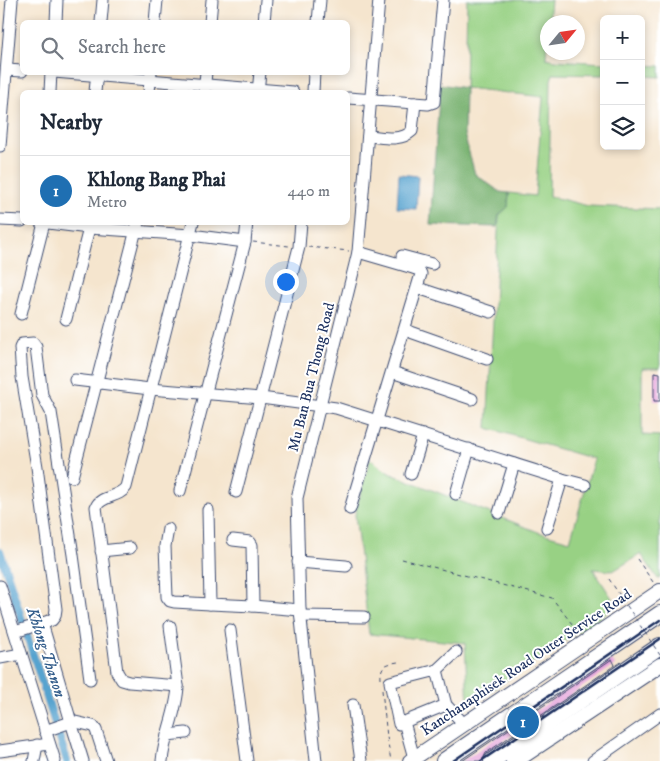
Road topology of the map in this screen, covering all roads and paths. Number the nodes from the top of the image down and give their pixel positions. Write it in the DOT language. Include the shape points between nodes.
graph roads {
  1 [pos="12,0"];
  2 [pos="58,0"];
  3 [pos="103,0"];
  4 [pos="158,0"];
  5 [pos="212,0"];
  6 [pos="266,0"];
  7 [pos="320,0"];
  8 [pos="379,0"];
  9 [pos="443,0"];
  10 [pos="56,20"];
  11 [pos="101,20"];
  12 [pos="156,20"];
  13 [pos="210,20"];
  14 [pos="264,20"];
  15 [pos="318,20"];
  16 [pos="7,70"];
  17 [pos="20,71"];
  18 [pos="53,75"];
  19 [pos="97,75"];
  20 [pos="104,75"];
  21 [pos="260,75"];
  22 [pos="314,75"];
  23 [pos="150,82"];
  24 [pos="205,83"];
  25 [pos="50,90"];
  26 [pos="95,90"];
  27 [pos="251,90"];
  28 [pos="258,90"];
  29 [pos="312,90"];
  30 [pos="350,98"];
  31 [pos="371,100"];
  32 [pos="415,103"];
  33 [pos="368,136"];
  34 [pos="0,146"];
  35 [pos="0,220"];
  36 [pos="20,221"];
  37 [pos="42,225"];
  38 [pos="71,225"];
  39 [pos="193,225"];
  40 [pos="247,225"];
  41 [pos="301,225"];
  42 [pos="86,226"];
  43 [pos="137,227"];
  44 [pos="191,236"];
  45 [pos="245,242"];
  46 [pos="358,252"];
  47 [pos="387,260"];
  48 [pos="432,264"];
  49 [pos="419,284"];
  50 [pos="491,312"];
  51 [pos="21,314"];
  52 [pos="66,319"];
  53 [pos="405,330"];
  54 [pos="486,359"];
  55 [pos="392,372"];
  56 [pos="75,380"];
  57 [pos="96,382"];
  58 [pos="150,389"];
  59 [pos="206,392"];
  60 [pos="261,398"];
  61 [pos="472,399"];
  62 [pos="320,406"];
  63 [pos="377,421"];
  64 [pos="423,435"];
  65 [pos="469,450"];
  66 [pos="514,464"];
  67 [pos="411,474"];
  68 [pos="72,477"];
  69 [pos="562,479"];
  70 [pos="585,485"];
  71 [pos="180,491"];
  72 [pos="236,492"];
  73 [pos="456,494"];
  74 [pos="350,509"];
  75 [pos="208,510"];
  76 [pos="499,513"];
  77 [pos="547,528"];
  78 [pos="168,529"];
  79 [pos="233,540"];
  80 [pos="130,548"];
  81 [pos="101,551"];
  82 [pos="402,559"];
  83 [pos="637,559"];
  84 [pos="298,562"];
  85 [pos="346,566"];
  86 [pos="609,579"];
  87 [pos="0,586"];
  88 [pos="660,594"];
  89 [pos="210,604"];
  90 [pos="254,606"];
  91 [pos="300,613"];
  92 [pos="660,614"];
  93 [pos="364,617"];
  94 [pos="42,623"];
  95 [pos="170,626"];
  96 [pos="230,630"];
  97 [pos="19,631"];
  98 [pos="581,644"];
  99 [pos="660,646"];
  100 [pos="456,652"];
  101 [pos="21,654"];
  102 [pos="660,655"];
  103 [pos="0,658"];
  104 [pos="660,660"];
  105 [pos="660,666"];
  106 [pos="437,670"];
  107 [pos="90,680"];
  108 [pos="178,686"];
  109 [pos="608,699"];
  110 [pos="353,705"];
  111 [pos="446,705"];
  112 [pos="660,714"];
  113 [pos="71,722"];
  114 [pos="404,722"];
  115 [pos="464,724"];
  116 [pos="49,730"];
  117 [pos="186,733"];
  118 [pos="167,735"];
  119 [pos="49,744"];
  120 [pos="37,745"];
  121 [pos="0,751"];
  122 [pos="412,759"];
  123 [pos="517,760"];
  124 [pos="34,761"];
  125 [pos="55,761"];
  126 [pos="83,761"];
  127 [pos="106,761"];
  128 [pos="162,761"];
  129 [pos="246,761"];
  130 [pos="316,761"];
  131 [pos="361,761"];
  132 [pos="444,761"];
  133 [pos="492,761"];
  134 [pos="593,761"];
  1 -- 16 [label="street"];
  2 -- 10 [label="street"];
  3 -- 11 [label="street"];
  4 -- 12 [label="street"];
  5 -- 13 [label="street"];
  6 -- 14 [label="street"];
  7 -- 15 [label="street"];
  8 -- 31 [label="street, Mu Ban Bua Thong Road"];
  9 -- 32 [label="street" via="434,102"];
  16 -- 17 [label="street"];
  16 -- 34 [label="street"];
  18 -- 25 [label="street"];
  19 -- 26 [label="street"];
  20 -- 23 [label="street"];
  21 -- 28 [label="street"];
  22 -- 29 [label="street"];
  23 -- 24 [label="street"];
  24 -- 27 [label="street"];
  30 -- 31 [label="street"];
  31 -- 32 [label="street"];
  31 -- 33 [label="street, Mu Ban Bua Thong Road"];
  32 -- 33 [label="street" via="412,131 406,136"];
  33 -- 46 [label="street, Mu Ban Bua Thong Road"];
  35 -- 36 [label="street"];
  37 -- 51 [label="street"];
  38 -- 42 [label="street"];
  39 -- 44 [label="street"];
  40 -- 45 [label="street"];
  41 -- 60 [label="street" via="299,247"];
  42 -- 43 [label="street"];
  42 -- 52 [label="street"];
  43 -- 44 [label="street"];
  43 -- 57 [label="street"];
  44 -- 45 [label="street"];
  44 -- 58 [label="street"];
  45 -- 59 [label="street"];
  46 -- 47 [label="street"];
  46 -- 62 [label="street, Mu Ban Bua Thong Road"];
  47 -- 48 [label="street" via="393,253"];
  47 -- 49 [label="street" via="419,270"];
  49 -- 50 [label="street"];
  49 -- 53 [label="street"];
  53 -- 54 [label="street"];
  53 -- 55 [label="street"];
  55 -- 61 [label="street"];
  55 -- 63 [label="street"];
  56 -- 57 [label="street"];
  57 -- 58 [label="street"];
  57 -- 68 [label="street"];
  58 -- 59 [label="street"];
  58 -- 81 [label="street" via="126,487 121,493 97,504"];
  59 -- 60 [label="street"];
  59 -- 71 [label="street"];
  60 -- 62 [label="street"];
  60 -- 72 [label="street"];
  62 -- 63 [label="street"];
  62 -- 84 [label="street, Mu Ban Bua Thong Road" via="297,498"];
  63 -- 64 [label="street"];
  63 -- 74 [label="street"];
  64 -- 65 [label="street"];
  64 -- 67 [label="street"];
  65 -- 66 [label="street"];
  65 -- 73 [label="street"];
  66 -- 69 [label="street"];
  66 -- 76 [label="street"];
  69 -- 70 [label="street"];
  69 -- 77 [label="street"];
  75 -- 89 [label="street"];
  78 -- 89 [label="street" via="165,546 167,597 174,602"];
  79 -- 90 [label="street" via="252,545"];
  80 -- 81 [label="street"];
  81 -- 108 [label="street" via="117,672 129,682"];
  82 -- 98 [label="path" via="552,598"];
  83 -- 88 [label="path"];
  84 -- 85 [label="street"];
  84 -- 91 [label="street, Mu Ban Bua Thong Road"];
  86 -- 102 [label="path, bridge"];
  87 -- 97 [label="street"];
  88 -- 98 [label="main road, Kanchanaphisek Road Outer Service Road"];
  89 -- 90 [label="street"];
  90 -- 91 [label="street"];
  91 -- 93 [label="street"];
  91 -- 130 [label="street, Mu Ban Bua Thong Road"];
  92 -- 132 [label="highway"];
  94 -- 97 [label="street"];
  94 -- 107 [label="street" via="52,620 56,609 22,377 20,348 32,343 36,347 42,395 51,412"];
  94 -- 113 [label="street"];
  95 -- 108 [label="street"];
  96 -- 129 [label="street"];
  97 -- 101 [label="street"];
  98 -- 115 [label="main road, Kanchanaphisek Road Outer Service Road"];
  99 -- 133 [label="highway"];
  100 -- 106 [label="street"];
  101 -- 103 [label="street"];
  101 -- 116 [label="street"];
  104 -- 109 [label="main road"];
  105 -- 109 [label="main road"];
  106 -- 111 [label="street"];
  106 -- 114 [label="street" via="390,682 399,724"];
  108 -- 118 [label="street"];
  109 -- 123 [label="main road"];
  110 -- 131 [label="street"];
  111 -- 114 [label="street"];
  111 -- 115 [label="street"];
  112 -- 134 [label="street"];
  113 -- 116 [label="street"];
  113 -- 126 [label="street"];
  113 -- 127 [label="street" via="93,726"];
  114 -- 122 [label="street"];
  115 -- 122 [label="main road, Kanchanaphisek Road Outer Service Road"];
  116 -- 119 [label="street"];
  117 -- 118 [label="street"];
  118 -- 128 [label="street"];
  119 -- 120 [label="street"];
  119 -- 125 [label="street"];
  120 -- 121 [label="street"];
  120 -- 124 [label="street"];
}
